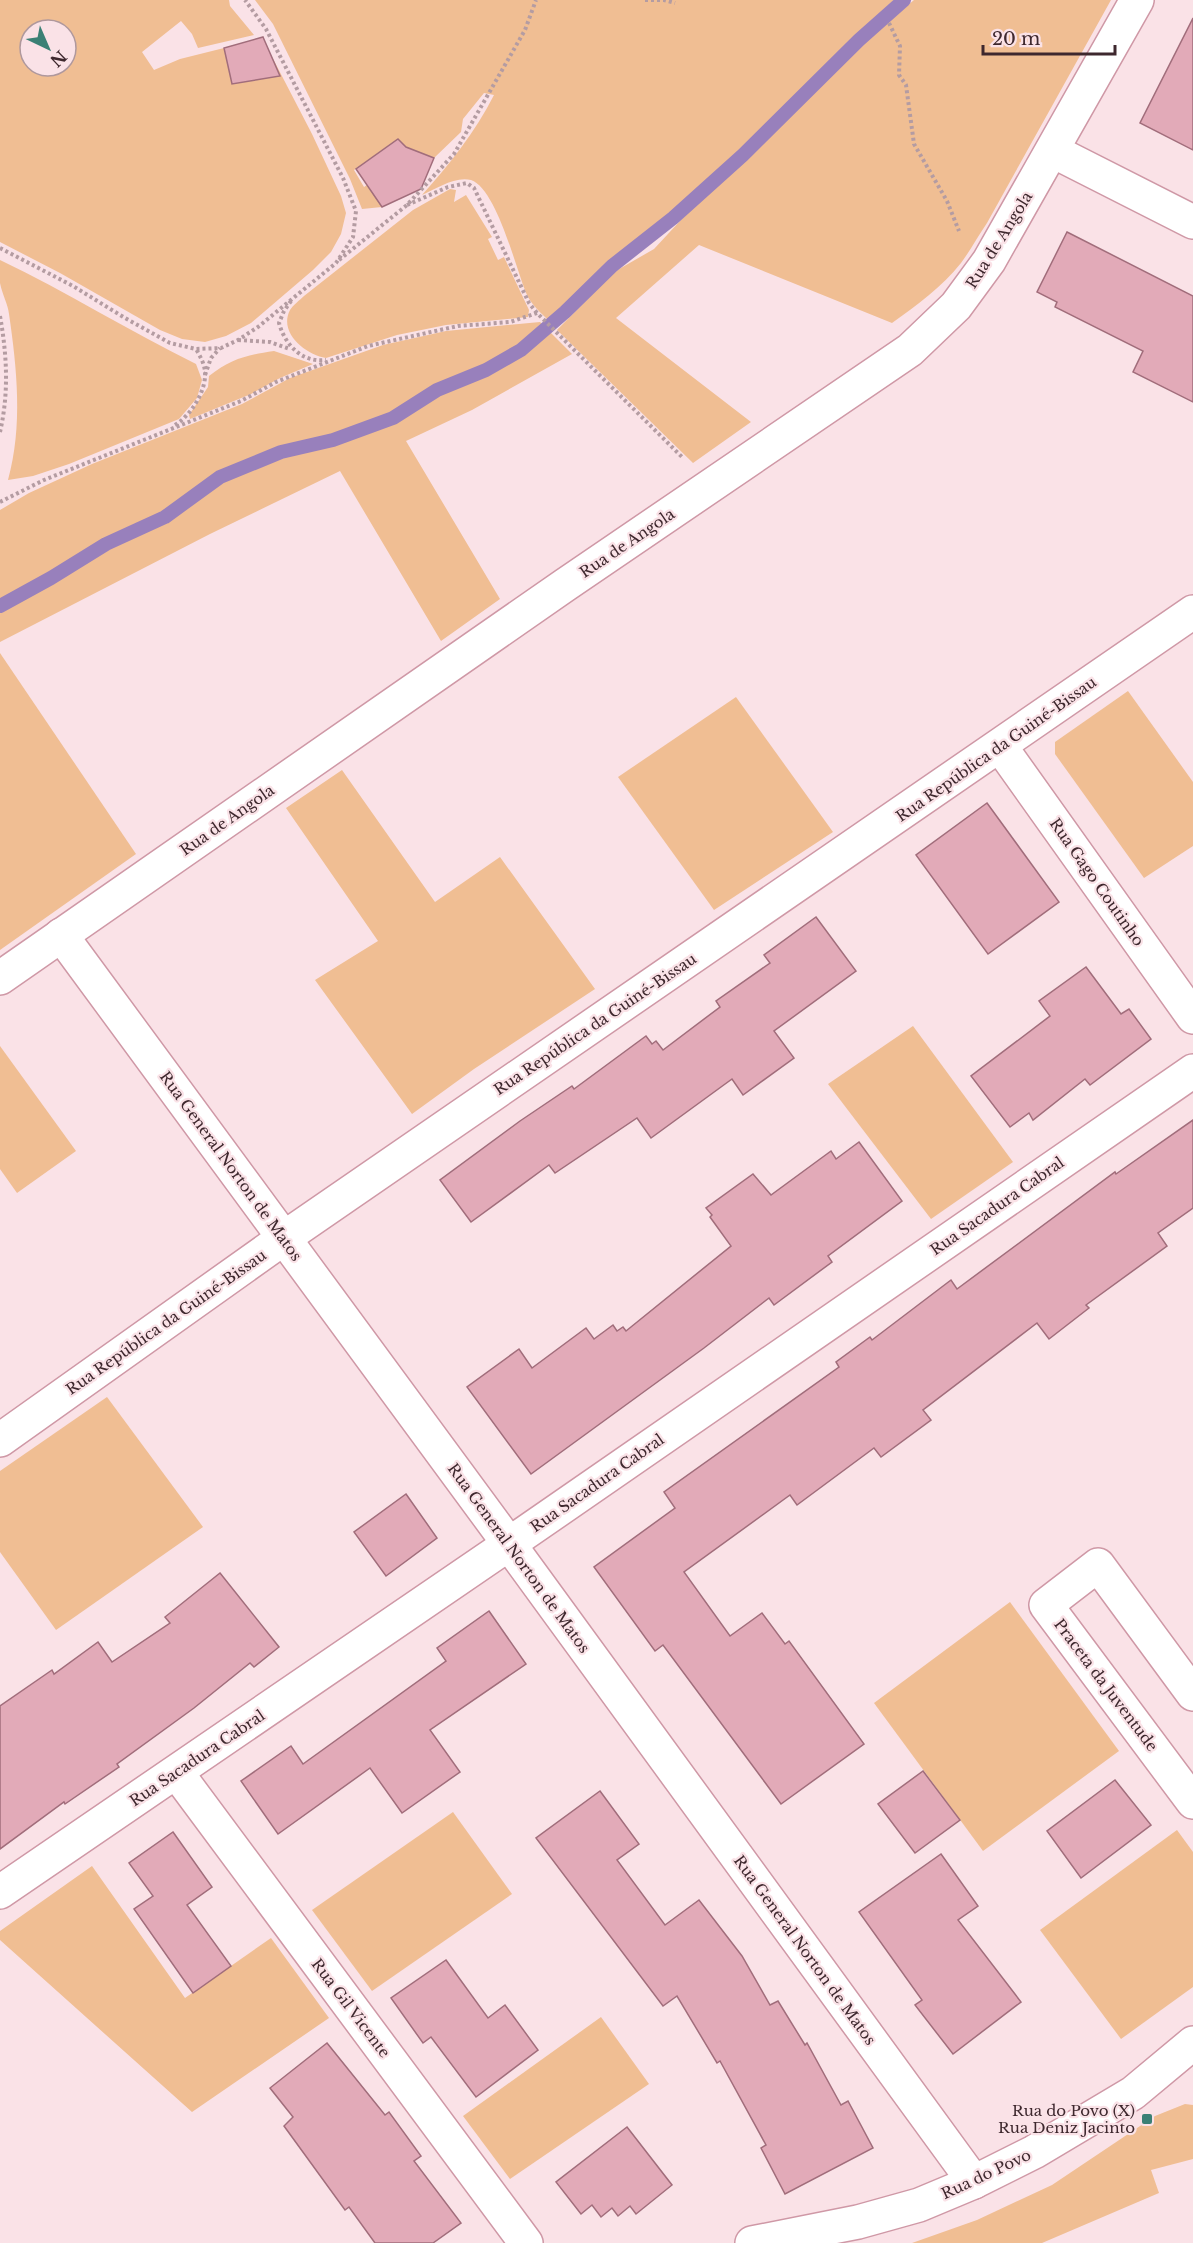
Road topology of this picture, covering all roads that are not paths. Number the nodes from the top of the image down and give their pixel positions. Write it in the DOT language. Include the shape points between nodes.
graph roads {
  1 [pos="1137,0"];
  2 [pos="1053,151"];
  3 [pos="1193,222"];
  4 [pos="1193,612"];
  5 [pos="1000,746"];
  6 [pos="61,935"];
  7 [pos="0,978"];
  8 [pos="1193,1017"];
  9 [pos="1193,1071"];
  10 [pos="284,1238"];
  11 [pos="0,1440"];
  12 [pos="509,1544"];
  13 [pos="1193,1694"];
  14 [pos="177,1773"];
  15 [pos="1193,1802"];
  16 [pos="0,1892"];
  17 [pos="1193,2043"];
  18 [pos="974,2182"];
  19 [pos="526,2243"];
  20 [pos="752,2243"];
  1 -- 2 [label="street, Rua de Angola"];
  2 -- 3 [label="street"];
  2 -- 6 [label="street, Rua de Angola" via="989,261 956,306 910,350"];
  4 -- 5 [label="street, Rua República da Guiné-Bissau"];
  5 -- 8 [label="street, Rua Gago Coutinho"];
  5 -- 10 [label="street, Rua República da Guiné-Bissau"];
  6 -- 7 [label="street, Rua de Angola"];
  6 -- 10 [label="street, Rua General Norton de Matos"];
  9 -- 12 [label="street, Rua Sacadura Cabral"];
  10 -- 11 [label="street, Rua República da Guiné-Bissau"];
  10 -- 12 [label="street, Rua General Norton de Matos"];
  12 -- 14 [label="street, Rua Sacadura Cabral"];
  12 -- 18 [label="street, Rua General Norton de Matos"];
  13 -- 15 [label="street, Praceta da Juventude" via="1098,1565 1046,1605"];
  14 -- 16 [label="street, Rua Sacadura Cabral"];
  14 -- 19 [label="street, Rua Gil Vicente"];
  17 -- 18 [label="street, Rua do Povo" via="1133,2093 1034,2152"];
  18 -- 20 [label="street, Rua do Povo" via="919,2205 858,2222"];
}
